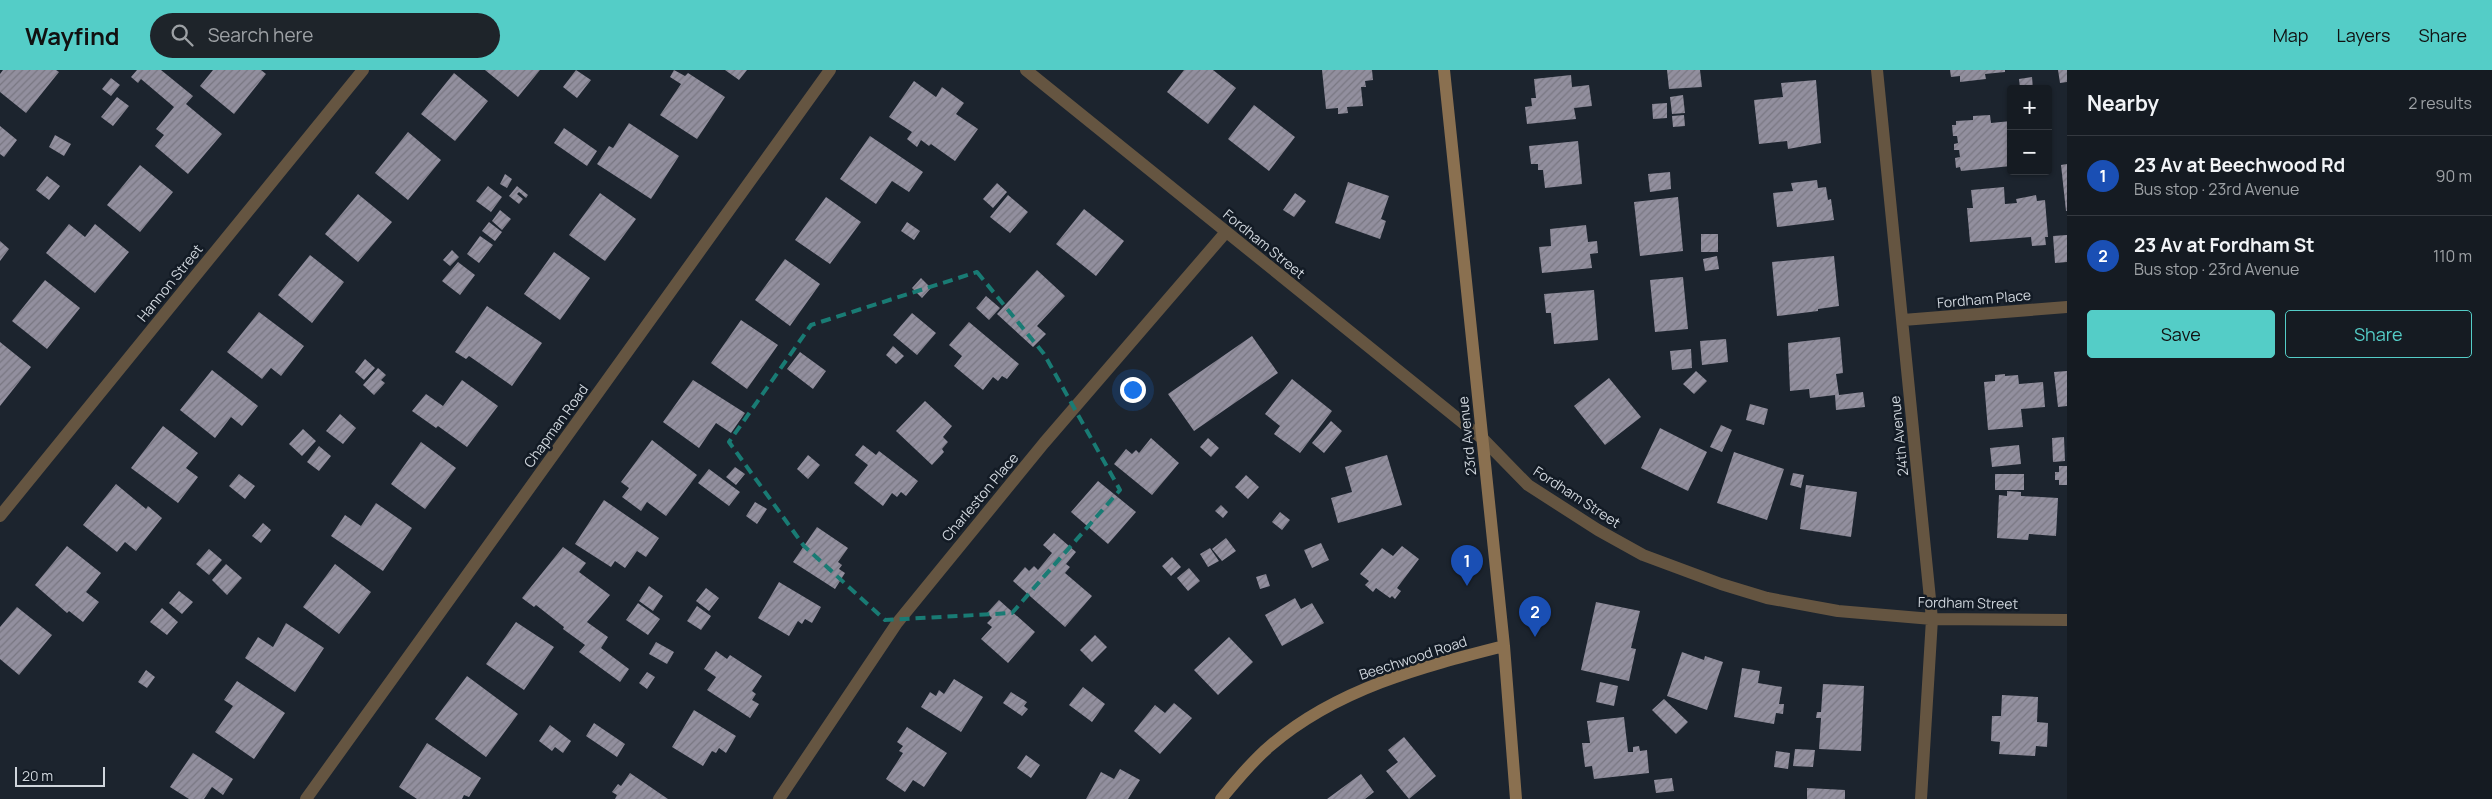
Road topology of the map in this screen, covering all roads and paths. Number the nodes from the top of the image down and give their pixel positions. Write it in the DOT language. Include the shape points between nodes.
graph roads {
  1 [pos="364,70"];
  2 [pos="830,70"];
  3 [pos="1026,70"];
  4 [pos="1444,70"];
  5 [pos="1878,70"];
  6 [pos="1226,232"];
  7 [pos="2067,307"];
  8 [pos="1903,320"];
  9 [pos="1483,439"];
  10 [pos="0,516"];
  11 [pos="1932,618"];
  12 [pos="2067,620"];
  13 [pos="1504,646"];
  14 [pos="306,799"];
  15 [pos="779,799"];
  16 [pos="1221,799"];
  17 [pos="1516,799"];
  18 [pos="1921,799"];
  1 -- 10 [label="street, Hannon Street"];
  2 -- 14 [label="street, Chapman Road"];
  3 -- 6 [label="street, Fordham Street"];
  4 -- 9 [label="street, 23rd Avenue"];
  5 -- 8 [label="street, 24th Avenue"];
  6 -- 9 [label="street, Fordham Street"];
  6 -- 15 [label="street, Charleston Place" via="1044,443 897,622"];
  7 -- 8 [label="street, Fordham Place"];
  8 -- 11 [label="street, 24th Avenue"];
  9 -- 11 [label="street, Fordham Street" via="1528,485 1643,555 1686,573 1776,600 1838,611"];
  9 -- 13 [label="street, 23rd Avenue"];
  11 -- 12 [label="street, Fordham Street"];
  11 -- 18 [label="street, 24th Avenue"];
  13 -- 16 [label="street, Beechwood Road" via="1382,681 1342,698 1270,746"];
  13 -- 17 [label="street, 23rd Avenue"];
}
